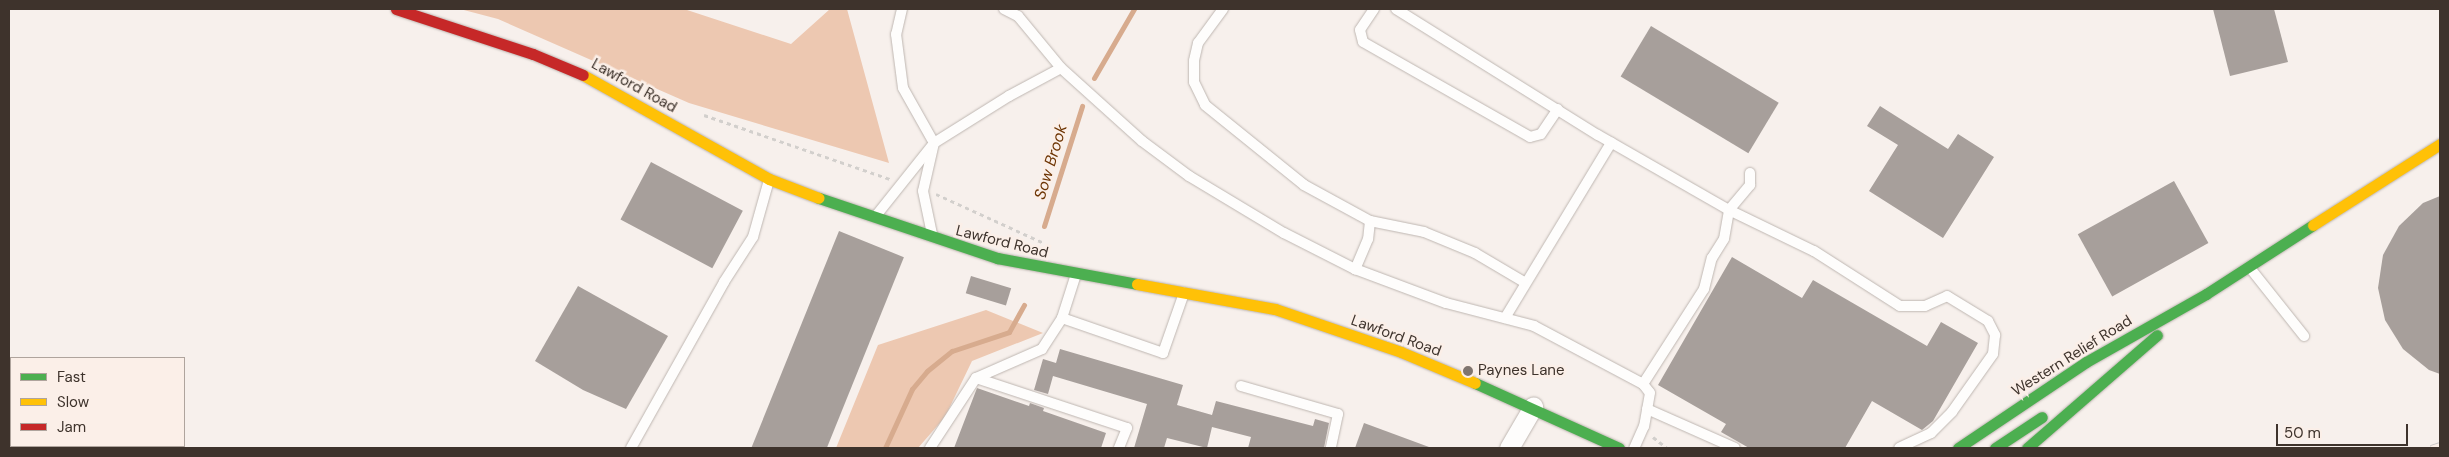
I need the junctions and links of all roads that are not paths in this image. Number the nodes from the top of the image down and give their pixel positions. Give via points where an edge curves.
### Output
1 (396, 9) edge
2 (902, 9) edge
3 (1004, 9) edge
4 (1223, 9) edge
5 (1374, 9) edge
6 (1396, 9) edge
7 (1061, 68) junction
8 (1558, 109) junction
9 (1611, 143) junction
10 (934, 144) junction
11 (2440, 144) edge
12 (1750, 173) dead end
13 (769, 179) junction
14 (1729, 210) junction
15 (873, 219) junction
16 (1370, 221) junction
17 (934, 240) junction
18 (2248, 266) junction
19 (1355, 269) junction
20 (1076, 274) junction
21 (1524, 282) junction
22 (1184, 292) junction
23 (2206, 294) junction
24 (1062, 318) junction
25 (1505, 318) junction
26 (2304, 336) dead end
27 (2133, 356) junction
28 (976, 378) junction
29 (1643, 384) junction
30 (1241, 386) dead end
31 (1533, 407) junction
32 (1647, 409) junction
33 (631, 448) edge
34 (930, 448) edge
35 (1119, 448) edge
36 (1331, 448) edge
37 (1509, 448) edge
38 (1619, 448) edge
39 (1634, 448) edge
40 (1735, 448) edge
41 (1900, 448) edge
42 (1958, 448) edge
43 (1995, 448) edge
44 (2027, 448) edge

1 - 13 main road, Lawford Road via 578,72
2 - 10 lane via 896,34 903,88
3 - 7 lane via 1018,16
4 - 16 lane via 1198,42 1194,61 1194,82 1205,105 1304,185
5 - 8 lane via 1360,30 1363,42 1530,137 1541,134
6 - 8 lane
7 - 10 lane via 1008,96
7 - 19 lane via 1188,176 1284,233
8 - 9 lane
9 - 14 lane
9 - 21 lane
10 - 15 lane
10 - 17 lane via 923,191
11 - 18 main road, Western Relief Road
12 - 14 lane via 1750,185
13 - 15 main road, Lawford Road
13 - 33 lane via 753,237 724,282
14 - 29 lane via 1724,239 1712,258 1704,289
14 - 41 lane via 1814,251 1900,306 1925,306 1947,296 1988,321 1995,335 1993,354 1952,412 1931,433
15 - 17 main road, Lawford Road
16 - 19 lane via 1368,240
16 - 21 lane via 1424,232 1475,253
17 - 20 main road, Lawford Road via 997,258
18 - 23 main road, Western Relief Road
18 - 26 lane
19 - 25 lane via 1446,303
20 - 22 main road, Lawford Road
20 - 24 lane
21 - 25 lane
22 - 24 lane via 1164,353
22 - 31 main road, Lawford Road via 1284,312 1401,352
23 - 27 main road, Western Relief Road
23 - 42 main road, Western Relief Road via 2086,362
24 - 28 lane via 1042,349
25 - 29 lane via 1534,326
27 - 43 main road
27 - 44 main road, Western Relief Road
28 - 34 lane
28 - 35 lane via 1127,428
29 - 32 lane via 1650,393
30 - 36 lane via 1338,414
31 - 37 street
31 - 38 main road, Lawford Road
32 - 39 lane
32 - 40 lane

